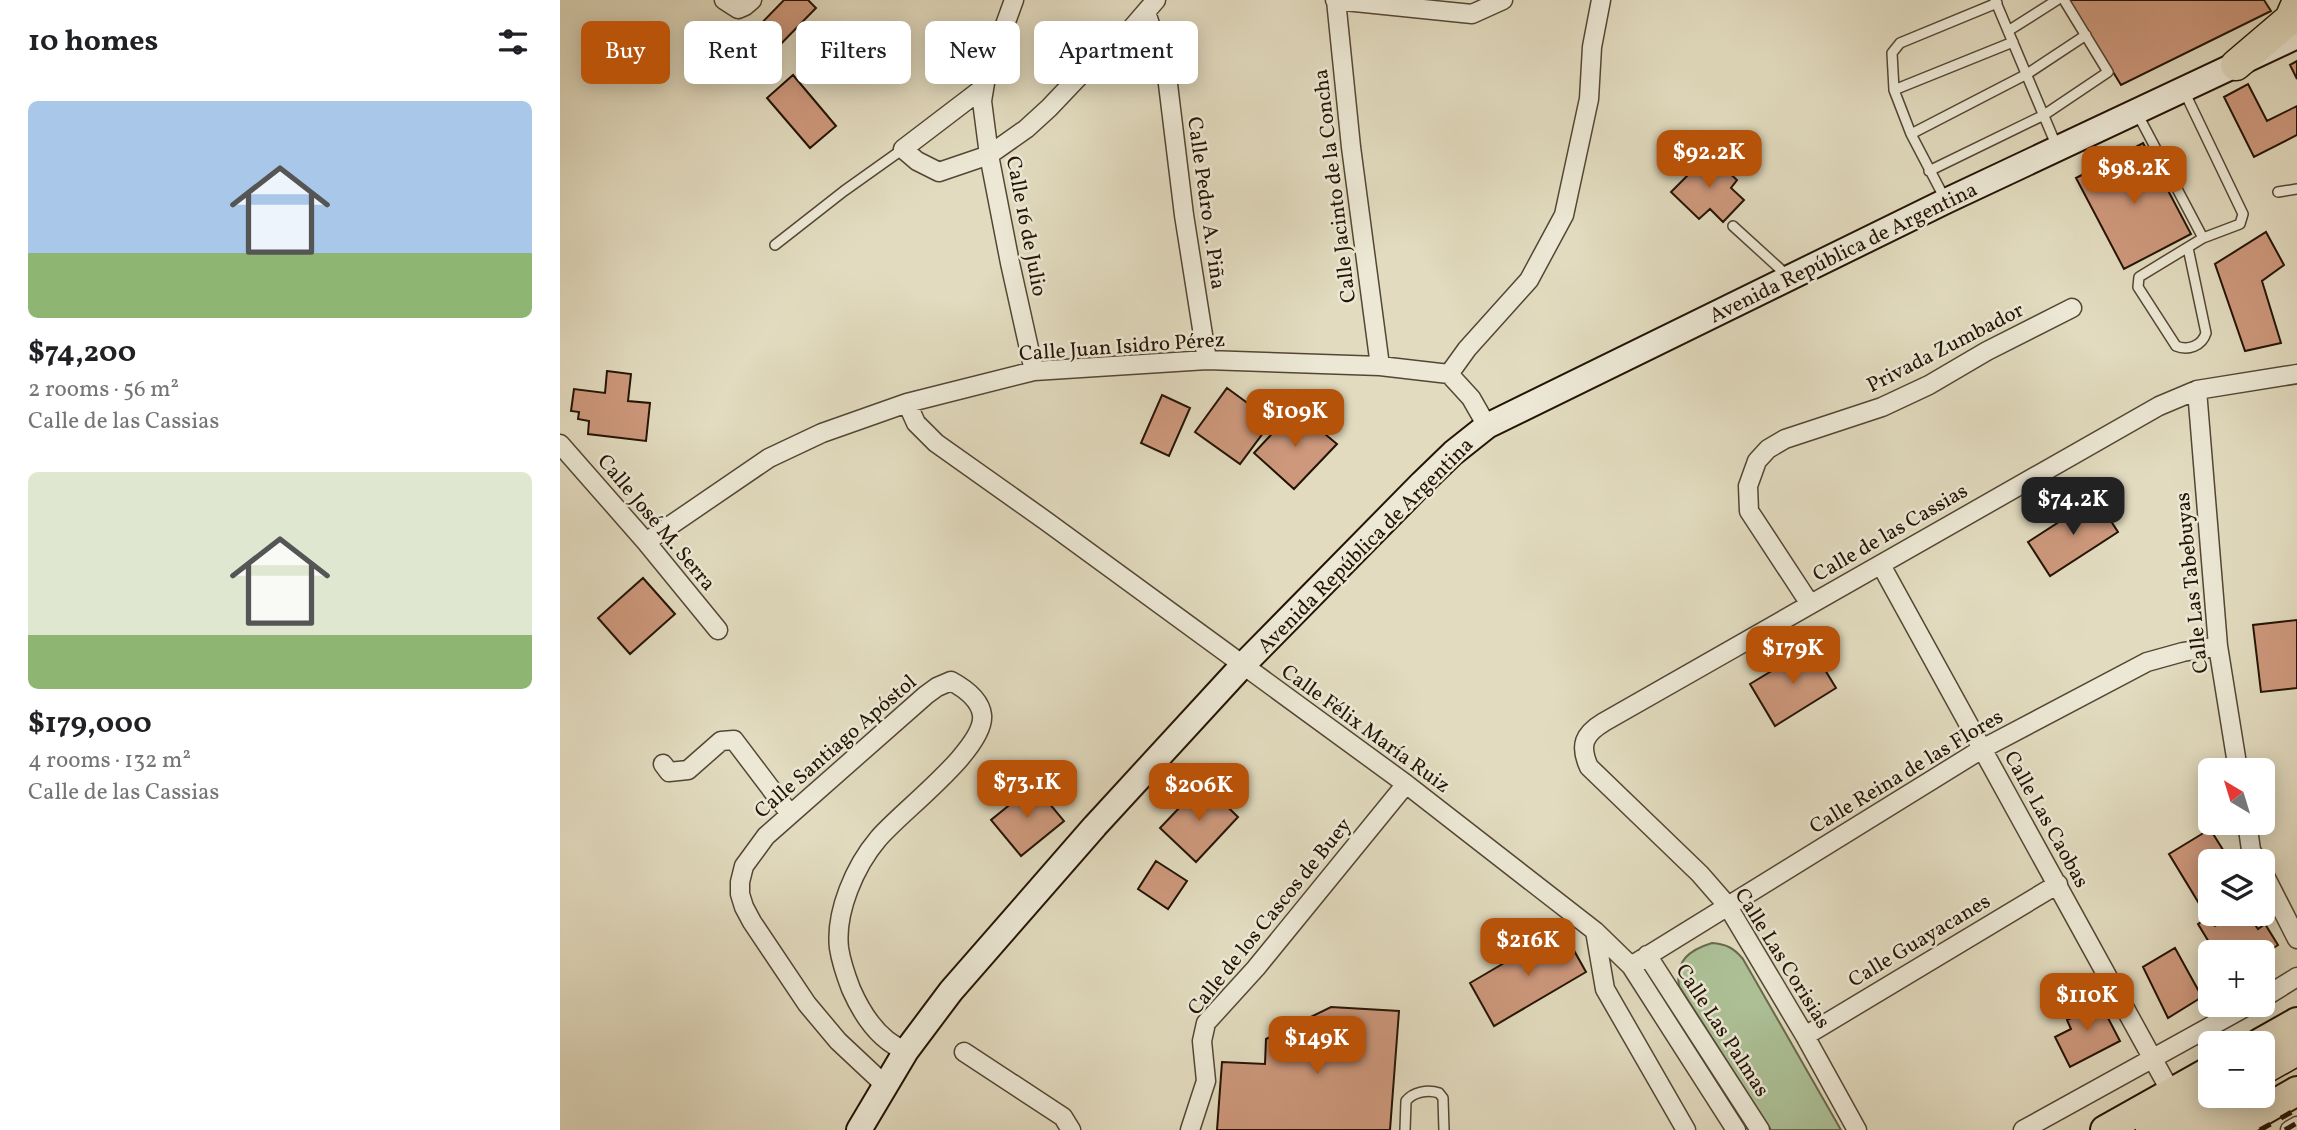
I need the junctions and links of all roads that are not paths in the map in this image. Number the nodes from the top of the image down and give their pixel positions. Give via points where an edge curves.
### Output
1 (724, 0) edge
2 (752, 0) edge
3 (1013, 0) edge
4 (1335, 0) edge
5 (1503, 0) edge
6 (1601, 0) edge
7 (2057, 0) edge
8 (2064, 0) edge
9 (1996, 1) edge
10 (2297, 3) edge
11 (1151, 6) edge
12 (2008, 31) junction
13 (2086, 35) junction
14 (2297, 36) edge
15 (2013, 42) junction
16 (2236, 65) junction
17 (2026, 74) junction
18 (983, 88) junction
19 (1894, 90) junction
20 (2183, 90) junction
21 (2136, 111) junction
22 (2044, 115) junction
23 (1912, 134) junction
24 (903, 149) junction
25 (2058, 149) junction
26 (989, 155) junction
27 (1929, 171) junction
28 (2297, 189) edge
29 (2278, 192) dead end
30 (1946, 201) junction
31 (1733, 226) dead end
32 (2203, 238) junction
33 (775, 245) dead end
34 (2188, 248) junction
35 (1790, 278) junction
36 (2072, 308) dead end
37 (1207, 360) junction
38 (1380, 366) junction
39 (1034, 371) junction
40 (1449, 374) junction
41 (2297, 374) edge
42 (2197, 390) junction
43 (907, 403) junction
44 (1487, 426) junction
45 (561, 447) edge
46 (646, 542) junction
47 (1881, 565) junction
48 (1810, 604) junction
49 (718, 630) dead end
50 (2218, 646) junction
51 (1243, 665) junction
52 (1982, 749) junction
53 (2236, 758) edge
54 (663, 764) dead end
55 (1589, 767) joint
56 (1406, 784) junction
57 (790, 814) junction
58 (2058, 884) junction
59 (2275, 896) edge
60 (1727, 905) junction
61 (1595, 931) junction
62 (2297, 939) edge
63 (1647, 955) junction
64 (1631, 966) junction
65 (2297, 977) edge
66 (2275, 991) edge
67 (2227, 1017) edge
68 (2297, 1022) edge
69 (2275, 1034) edge
70 (1805, 1035) junction
71 (2297, 1049) edge
72 (906, 1051) junction
73 (964, 1052) dead end
74 (2153, 1058) junction
75 (2275, 1061) edge
76 (2297, 1073) edge
77 (2198, 1077) edge
78 (886, 1086) junction
79 (2275, 1086) edge
80 (2297, 1091) edge
81 (2171, 1092) junction
82 (2198, 1105) edge
83 (2236, 1108) edge
84 (2297, 1126) edge
85 (2236, 1128) edge
86 (859, 1130) edge
87 (1071, 1130) edge
88 (1191, 1130) edge
89 (1405, 1130) edge
90 (1444, 1130) edge
91 (1686, 1130) edge
92 (1736, 1130) edge
93 (1760, 1130) edge
94 (1857, 1130) edge
95 (2023, 1130) edge
96 (2105, 1130) edge
97 (2152, 1130) edge
98 (2196, 1130) edge
99 (2290, 1130) edge

1 - 2 street via 738,9
3 - 18 street
4 - 5 street via 1472,14
4 - 38 street, Calle Jacinto de la Concha
6 - 40 street via 1589,99 1563,215 1529,280
7 - 12 lane
8 - 13 lane
9 - 12 lane
9 - 19 lane via 1900,43 1892,53
10 - 16 highway via 2290,19
11 - 26 street via 1032,124
11 - 37 street, Calle Pedro A. Piña via 1167,76
12 - 15 lane
13 - 17 lane
13 - 22 lane via 2108,72
14 - 16 main road, Avenida República de Argentina
15 - 17 lane
15 - 19 lane
16 - 20 main road, Avenida República de Argentina
17 - 22 lane
17 - 23 lane
18 - 24 street
18 - 26 street, Calle 16 de Julio
19 - 23 lane
20 - 21 main road, Avenida República de Argentina
20 - 32 lane via 2244,215 2240,224
21 - 25 main road, Avenida República de Argentina
21 - 32 lane
22 - 25 lane
22 - 27 lane
23 - 27 lane
24 - 26 street via 939,172
24 - 33 lane
25 - 30 main road, Avenida República de Argentina
26 - 39 street, Calle 16 de Julio
27 - 30 lane
28 - 29 lane
30 - 35 main road, Avenida República de Argentina
31 - 35 lane
32 - 34 lane
34 - 34 lane via 2139,277 2138,288 2176,346 2183,349 2197,345 2206,333
35 - 44 main road, Avenida República de Argentina
36 - 48 street, Privada Zumbador via 1882,407 1785,439 1758,461 1748,486 1749,511
37 - 38 street, Calle Juan Isidro Pérez
37 - 39 street, Calle Juan Isidro Pérez
38 - 40 street, Calle Juan Isidro Pérez
39 - 43 street, Calle Juan Isidro Pérez
40 - 44 street via 1471,398
41 - 42 street, Calle de las Cassias
42 - 47 street, Calle de las Cassias via 2124,424
42 - 50 street, Calle Las Tabebuyas
43 - 46 street, Calle Juan Isidro Pérez via 822,433 769,458
43 - 51 street, Calle Félix María Ruiz via 916,423 936,443
44 - 51 main road, Avenida República de Argentina via 1422,483
45 - 46 street, Calle José M. Serra
46 - 49 street, Calle José M. Serra
47 - 48 street, Calle de las Cassias
47 - 52 street, Calle Las Caobas
48 - 55 street, Calle de las Cassias via 1594,728 1584,743
50 - 52 street, Calle Reina de las Flores via 2147,662
50 - 53 street, Calle Las Tabebuyas
51 - 56 street, Calle Félix María Ruiz
51 - 72 main road, Avenida República de Argentina via 1094,825 951,991
52 - 58 street, Calle Las Caobas
52 - 60 street, Calle Reina de las Flores
54 - 57 street via 669,772 688,770 721,741 734,740
55 - 60 street, Calle Las Corisias
56 - 61 street, Calle Félix María Ruiz
56 - 88 street, Calle de los Cascos de Buey via 1206,1023 1202,1041 1206,1081
57 - 72 street, Calle Santiago Apóstol via 937,687 951,681 975,700 982,716 979,731 960,760 877,841 858,870 840,922 839,947 857,1002 873,1027
57 - 78 street, Calle Santiago Apóstol via 744,866 740,882 744,906 823,1024
58 - 70 street, Calle Guayacanes
58 - 74 street, Calle Las Caobas
59 - 62 street
60 - 63 street, Calle Reina de las Flores
60 - 70 street, Calle Las Corisias
61 - 64 street, Calle Félix María Ruiz
61 - 91 street via 1605,989
63 - 64 street, Calle Reina de las Flores
63 - 93 street, Calle Las Palmas
64 - 92 street, Calle Las Palmas
65 - 66 street
67 - 74 street
68 - 69 main road
70 - 94 street, Calle Las Corisias
71 - 75 highway
72 - 78 main road, Avenida República de Argentina
73 - 87 street via 1063,1117
74 - 81 street, Calle Las Caobas
74 - 95 street
76 - 79 highway
77 - 81 main road
78 - 86 main road, Avenida República de Argentina
80 - 85 main road
81 - 96 main road
82 - 97 highway
83 - 98 highway
84 - 99 street
89 - 90 lane via 1406,1101 1413,1094 1433,1091 1443,1098

